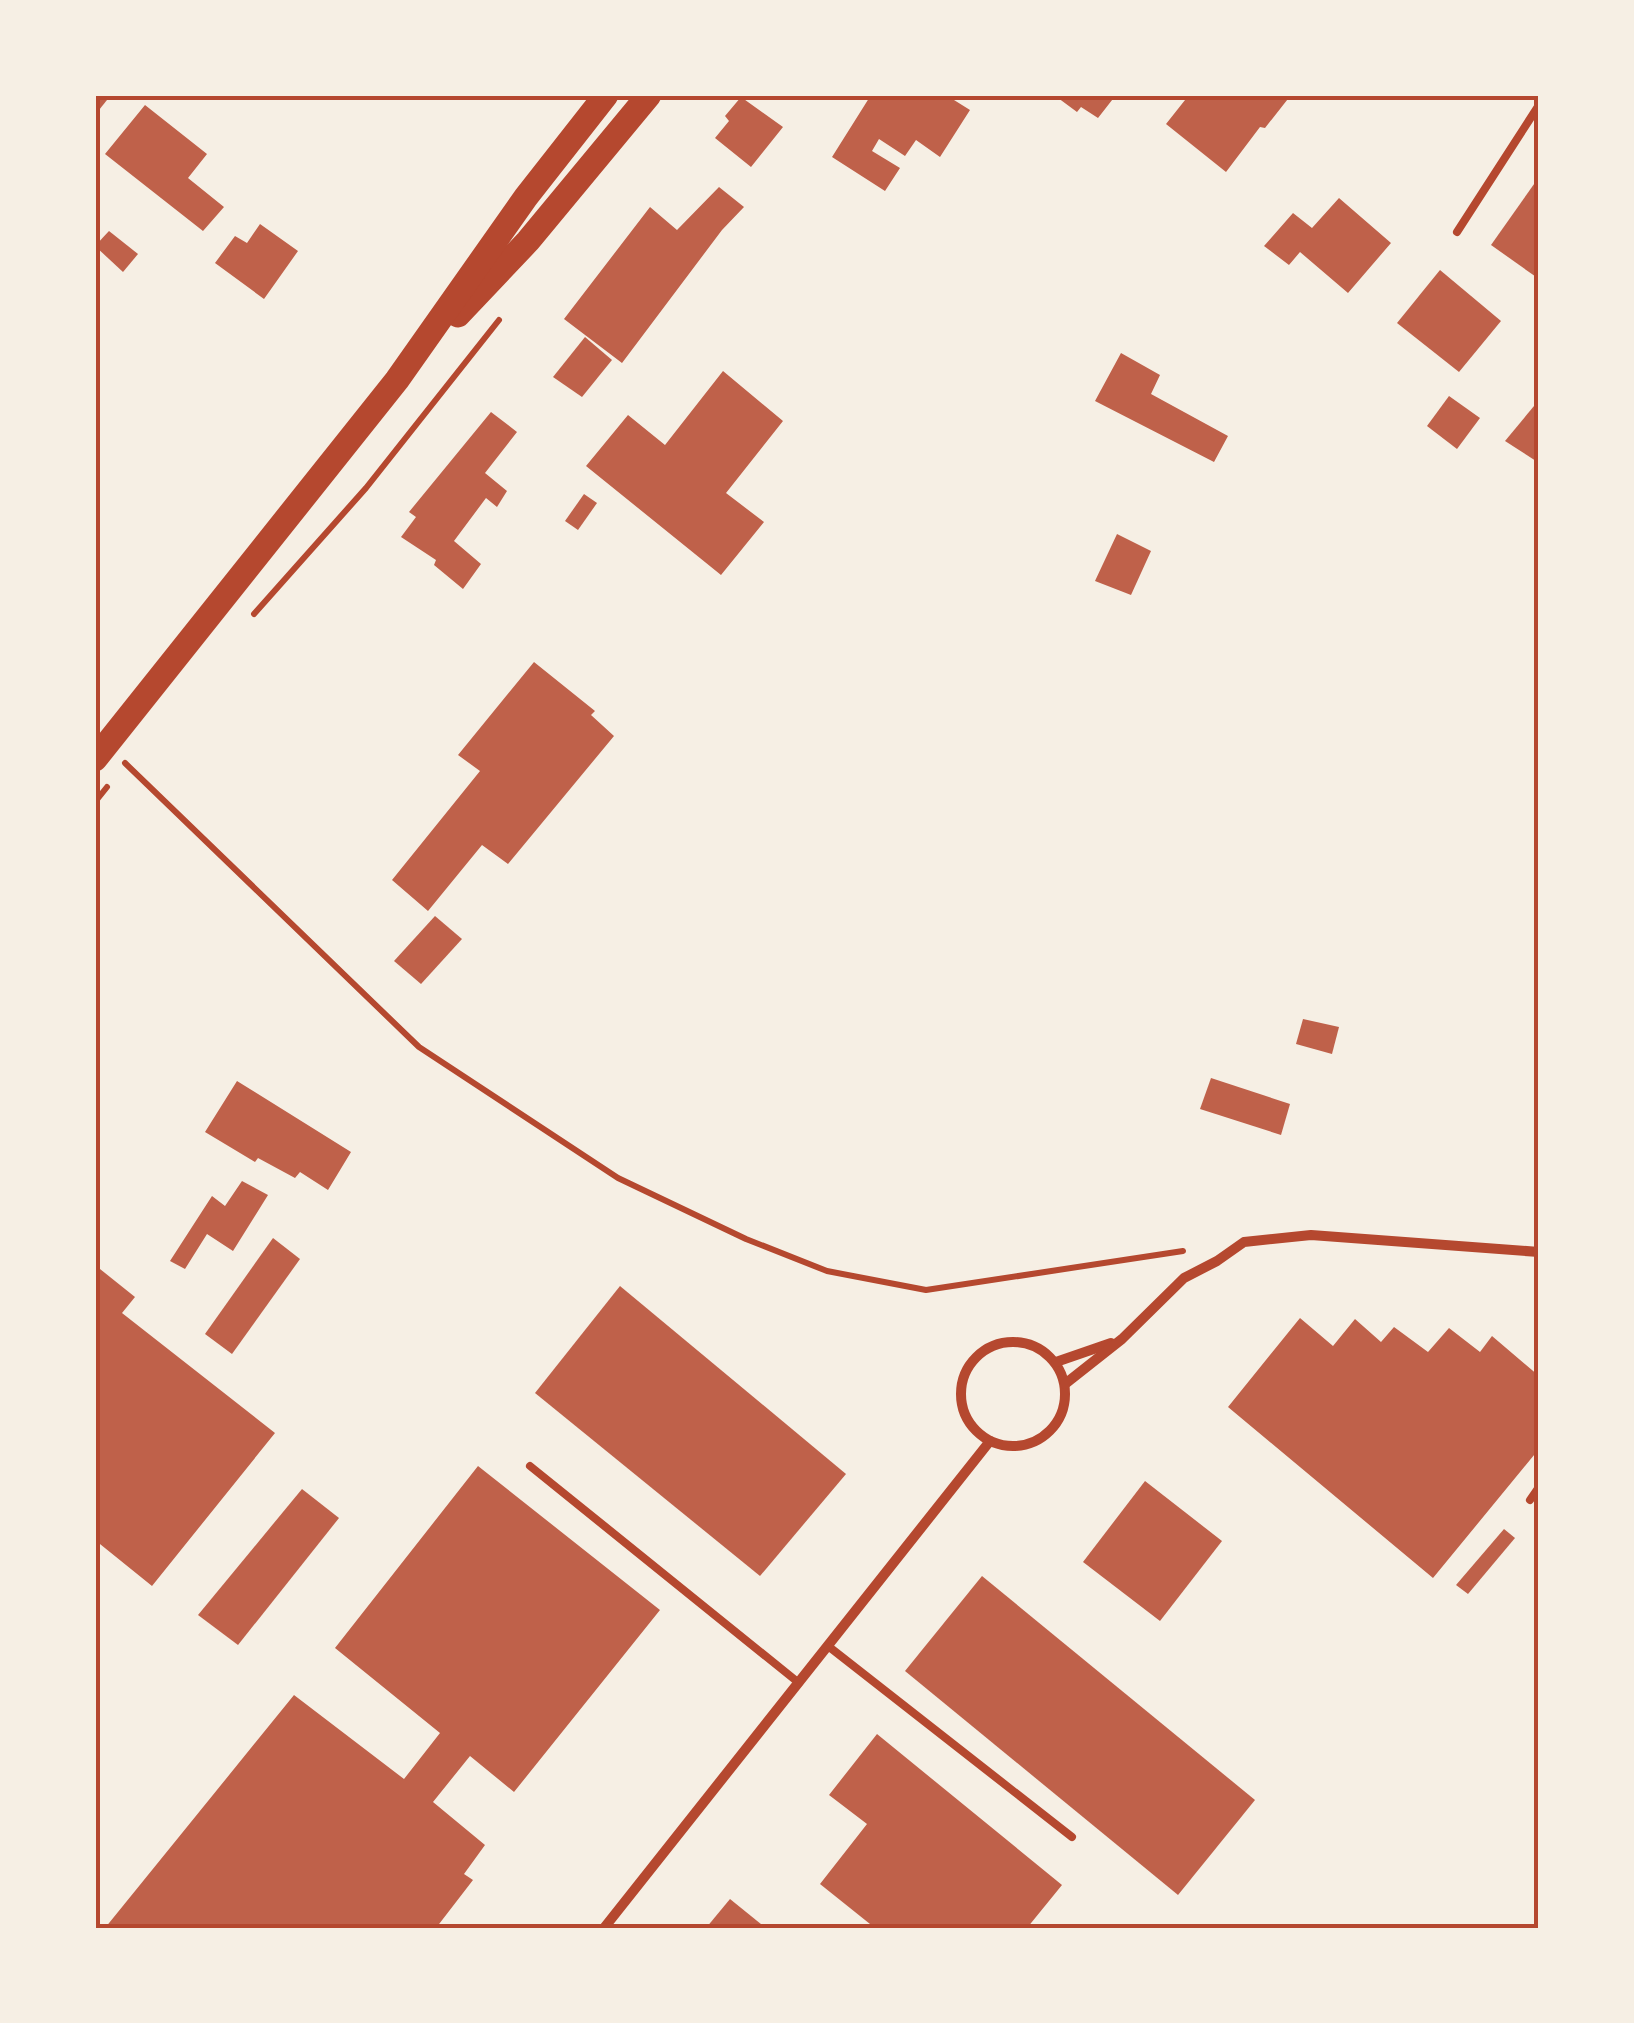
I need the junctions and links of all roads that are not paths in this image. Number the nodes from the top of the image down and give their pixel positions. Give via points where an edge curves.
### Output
1 (606, 95) edge
2 (649, 95) edge
3 (1539, 105) edge
4 (1457, 232) dead end
5 (396, 380) junction
6 (95, 759) edge
7 (1539, 1252) edge
8 (1122, 1339) junction
9 (1056, 1362) junction
10 (1065, 1384) junction
11 (990, 1441) junction
12 (530, 1466) dead end
13 (1539, 1487) edge
14 (1530, 1500) dead end
15 (828, 1646) junction
16 (799, 1682) junction
17 (1072, 1837) dead end
18 (604, 1928) edge

1 - 5 main road
2 - 5 main road via 528,240
3 - 4 lane
5 - 6 main road
7 - 8 street via 1311,1235 1244,1242 1184,1278
8 - 9 street
8 - 10 street
9 - 10 street
9 - 11 street via 1028,1343 1010,1341 979,1354 968,1367 961,1400 966,1417
10 - 11 street via 1061,1416 1038,1440 1006,1446
11 - 15 street
12 - 16 lane
13 - 14 lane
15 - 16 street
15 - 17 lane
16 - 18 street

